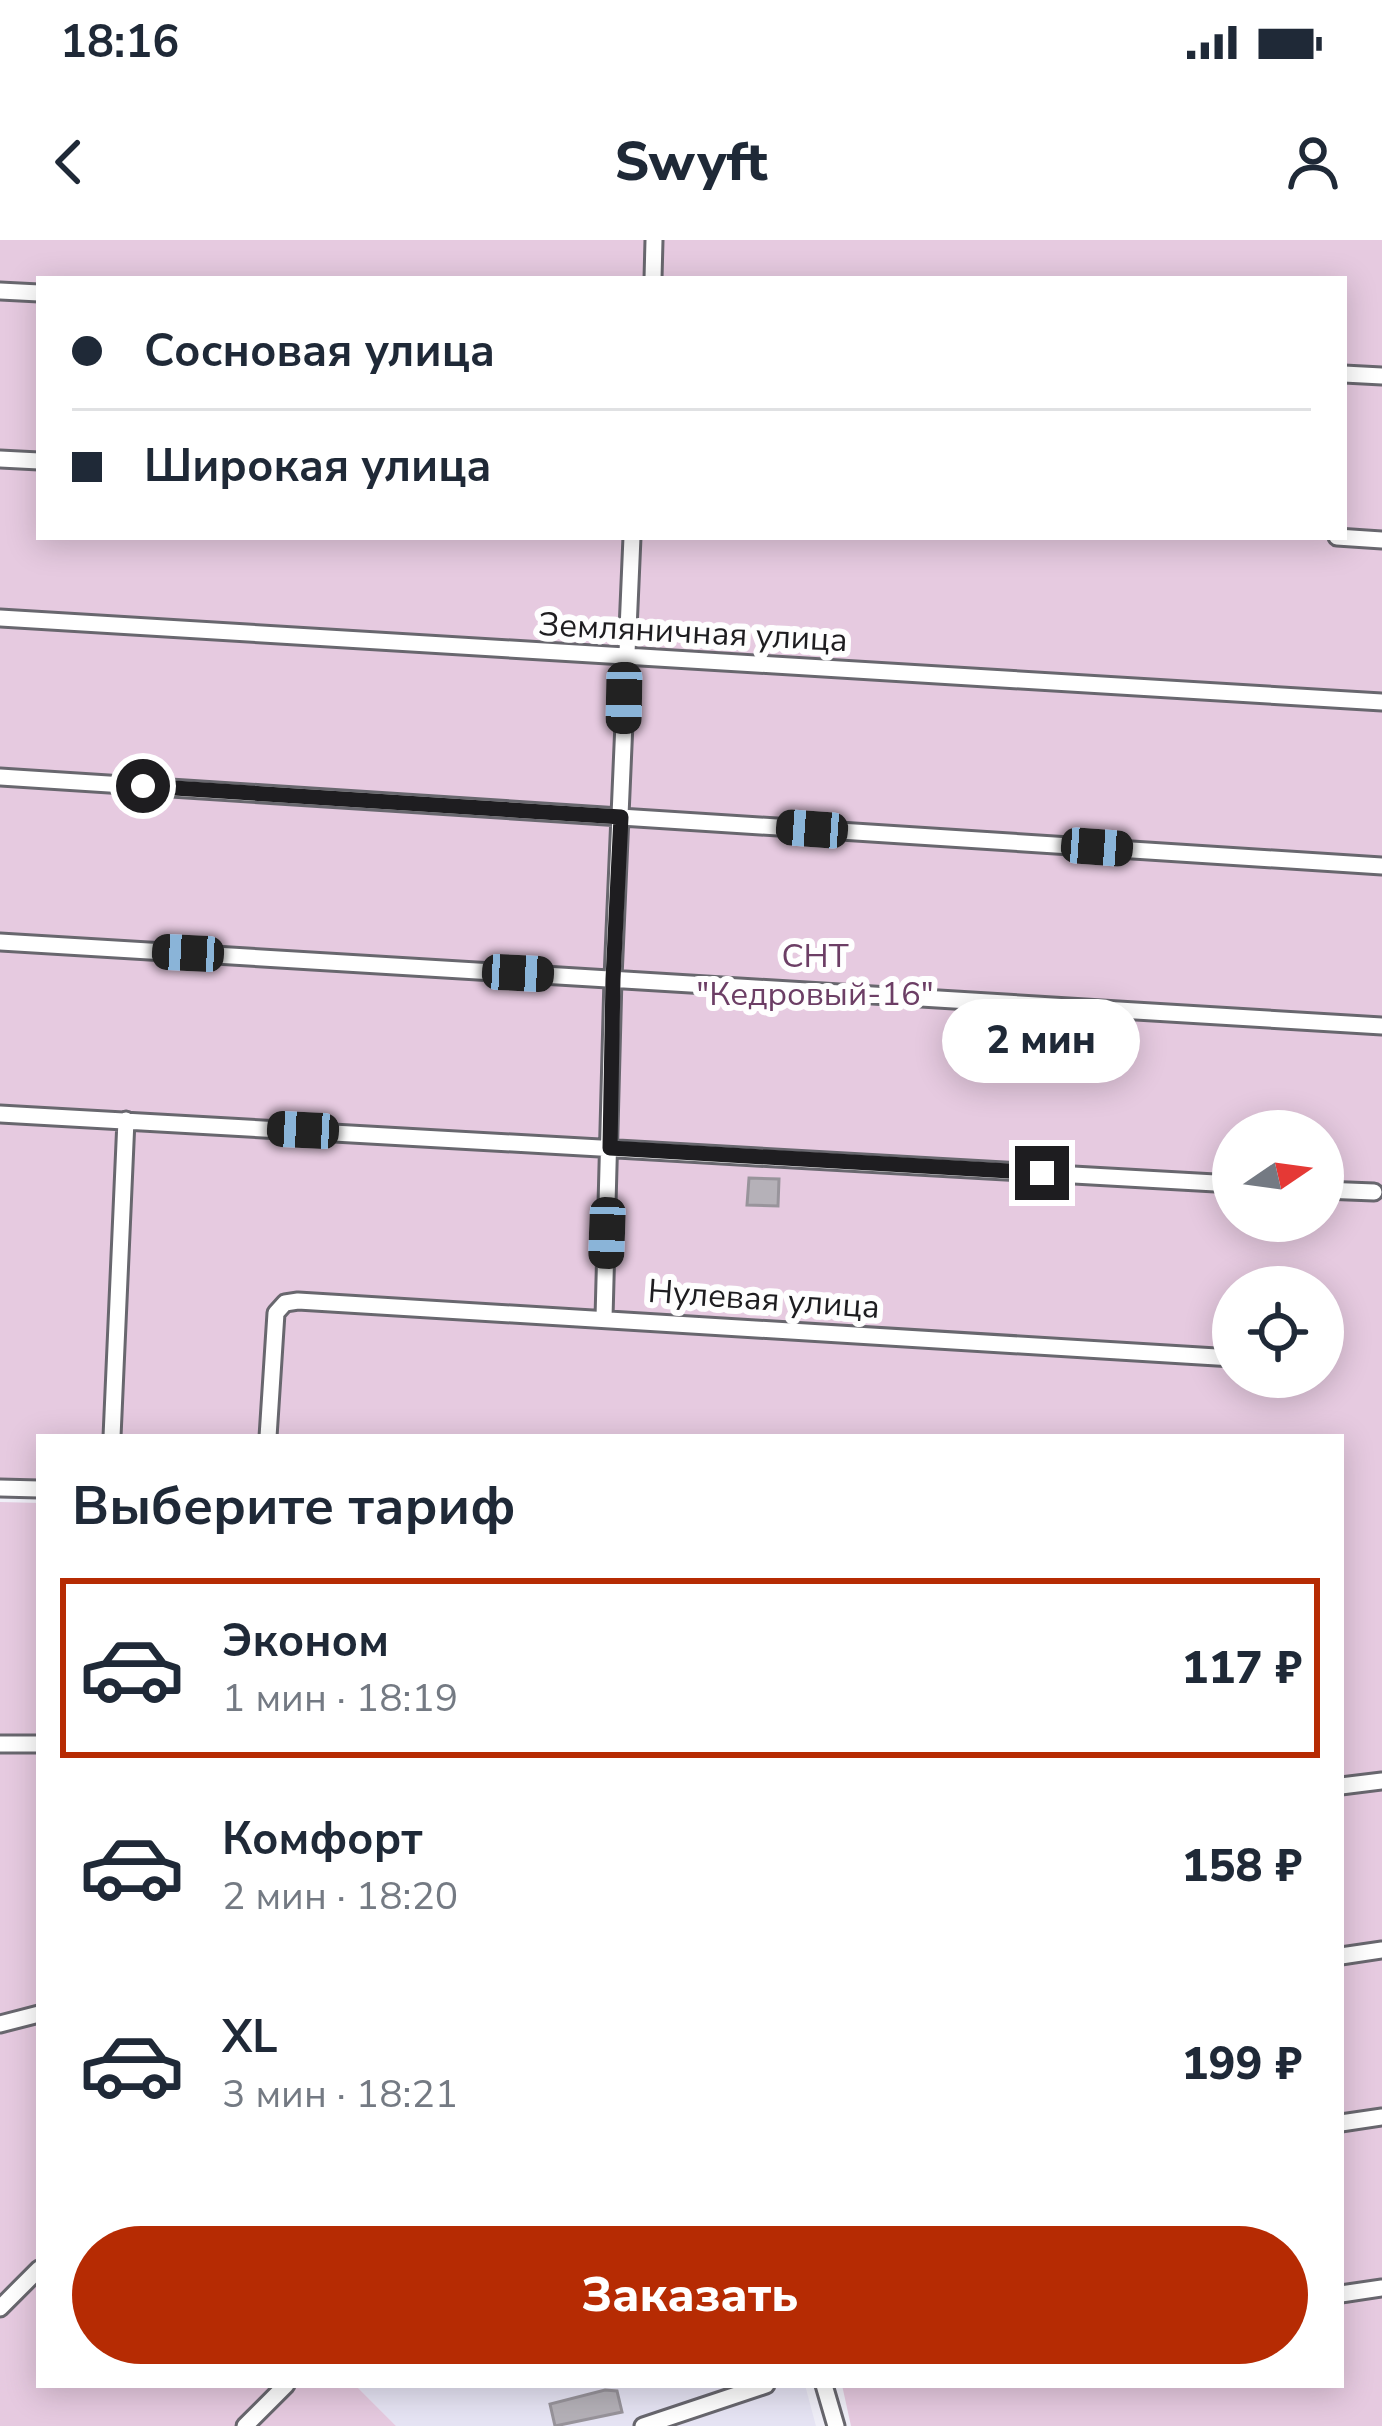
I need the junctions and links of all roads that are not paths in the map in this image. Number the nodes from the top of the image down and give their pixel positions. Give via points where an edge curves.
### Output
1 (654, 240) edge
2 (653, 276) edge
3 (0, 291) edge
4 (36, 293) edge
5 (1347, 374) edge
6 (1382, 376) edge
7 (0, 459) edge
8 (36, 461) edge
9 (1347, 538) edge
10 (632, 540) edge
11 (1382, 540) edge
12 (0, 618) edge
13 (626, 658) junction
14 (1382, 702) edge
15 (0, 776) edge
16 (621, 817) junction
17 (1382, 866) edge
18 (0, 942) edge
19 (613, 979) junction
20 (1382, 1026) edge
21 (0, 1114) edge
22 (126, 1120) junction
23 (610, 1148) junction
24 (1212, 1183) edge
25 (1344, 1191) edge
26 (1374, 1192) dead end
27 (604, 1318) junction
28 (1212, 1357) edge
29 (112, 1434) edge
30 (268, 1434) edge
31 (0, 1488) edge
32 (36, 1489) edge
33 (0, 1744) edge
34 (36, 1744) edge
35 (1382, 1781) edge
36 (1344, 1786) edge
37 (1382, 1950) edge
38 (1344, 1956) edge
39 (36, 2015) edge
40 (0, 2024) edge
41 (1382, 2117) edge
42 (1344, 2123) edge
43 (36, 2273) edge
44 (1382, 2288) edge
45 (1344, 2294) edge
46 (0, 2308) edge
47 (283, 2388) edge
48 (757, 2388) edge
49 (825, 2388) edge
50 (245, 2426) edge
51 (643, 2426) edge
52 (836, 2426) edge

1 - 2 street
3 - 4 street
5 - 6 street
7 - 8 street
9 - 11 street
10 - 13 street
12 - 13 street, Земляничная улица
13 - 14 street, Земляничная улица
13 - 16 street
15 - 16 street
16 - 17 street
16 - 19 street
18 - 19 street
19 - 20 street
19 - 23 street
21 - 22 street
22 - 23 street
22 - 29 street
23 - 24 street
23 - 27 street
25 - 26 street
27 - 28 street, Нулевая улица
27 - 30 street, Нулевая улица via 285,1304 276,1313
31 - 32 street
33 - 34 street
35 - 36 street
37 - 38 street
39 - 40 street
41 - 42 street
43 - 46 street
44 - 45 street
47 - 50 street
48 - 51 street
49 - 52 street

